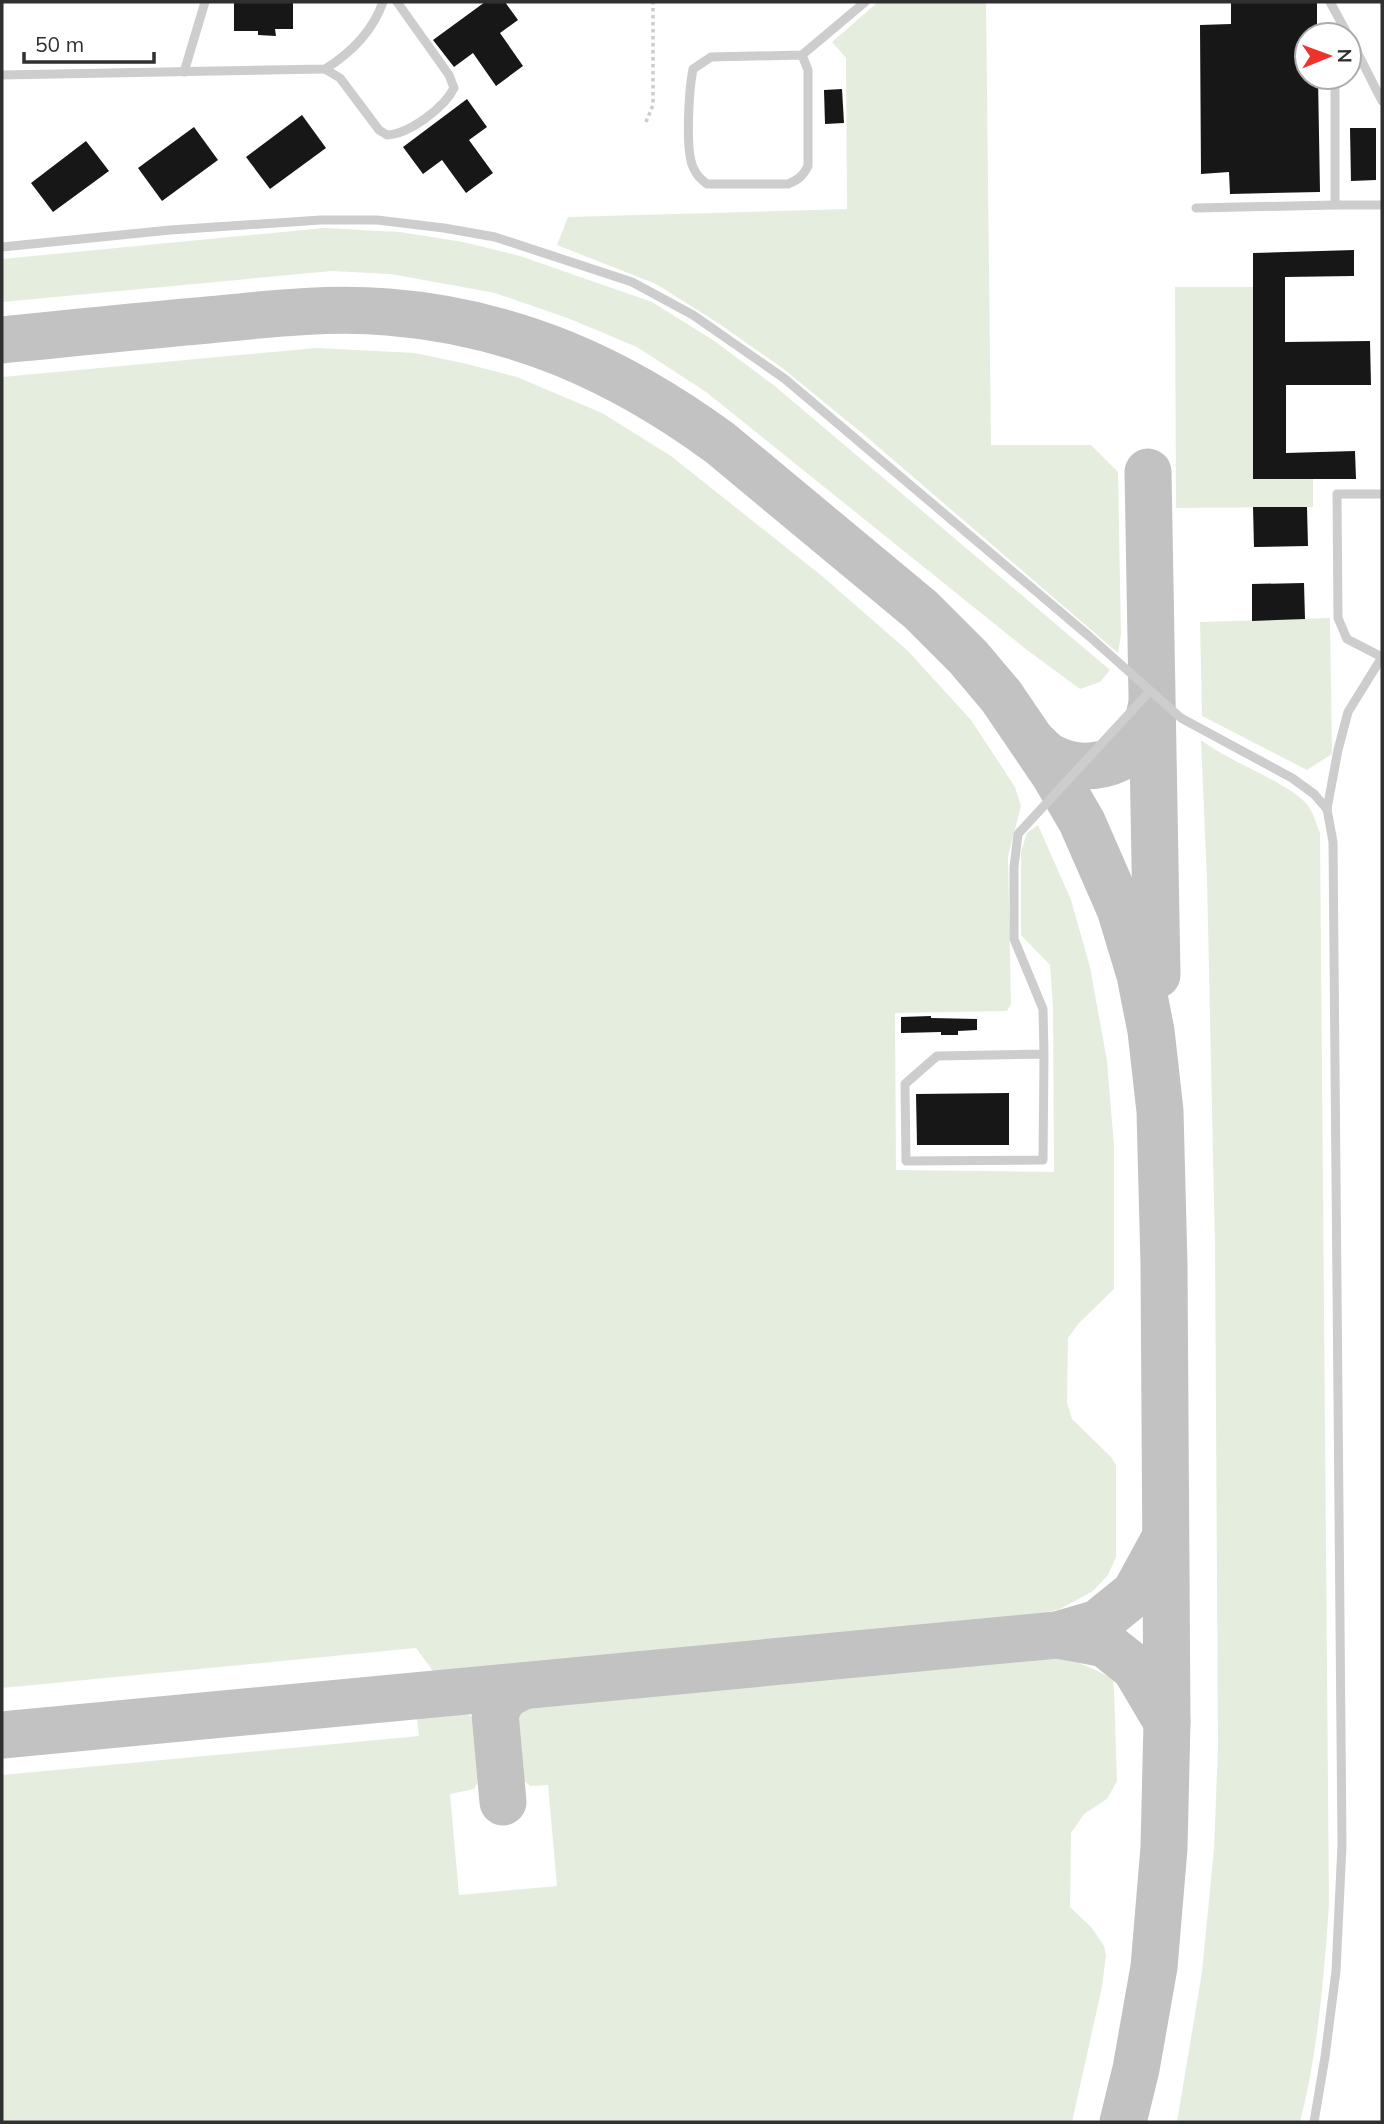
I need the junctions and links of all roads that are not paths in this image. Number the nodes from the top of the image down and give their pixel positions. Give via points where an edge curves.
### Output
1 (205, 2) edge
2 (383, 2) edge
3 (397, 2) edge
4 (865, 2) edge
5 (1330, 2) edge
6 (1341, 21) edge
7 (802, 55) junction
8 (1363, 64) edge
9 (325, 69) junction
10 (184, 72) junction
11 (2, 75) edge
12 (1335, 91) edge
13 (1382, 101) edge
14 (1335, 205) junction
15 (1382, 205) edge
16 (1196, 208) dead end
17 (2, 247) edge
18 (1382, 494) edge
19 (1382, 657) edge
20 (1150, 691) junction
21 (1327, 810) junction
22 (1044, 1054) junction
23 (1314, 2122) edge

1 - 10 lane
2 - 9 lane via 354,47
3 - 9 lane via 449,75 454,88 447,101 407,130 387,135 340,78
4 - 7 lane
5 - 6 lane
7 - 7 lane via 711,57 693,69 690,154 692,166 707,184 788,184 804,173 808,166 808,70
8 - 13 lane
9 - 10 lane
10 - 11 lane
12 - 14 lane
14 - 15 lane
14 - 16 lane
17 - 20 lane via 170,230 377,220 495,237 632,282 693,315 785,379
18 - 19 lane via 1337,494 1338,618 1347,639
19 - 21 lane via 1348,712
20 - 21 lane via 1181,718 1292,778
20 - 22 lane via 1018,834 1014,939 1043,1009
21 - 23 lane via 1333,842 1342,1845 1336,1971
22 - 22 lane via 937,1056 905,1084 906,1161 1043,1160

